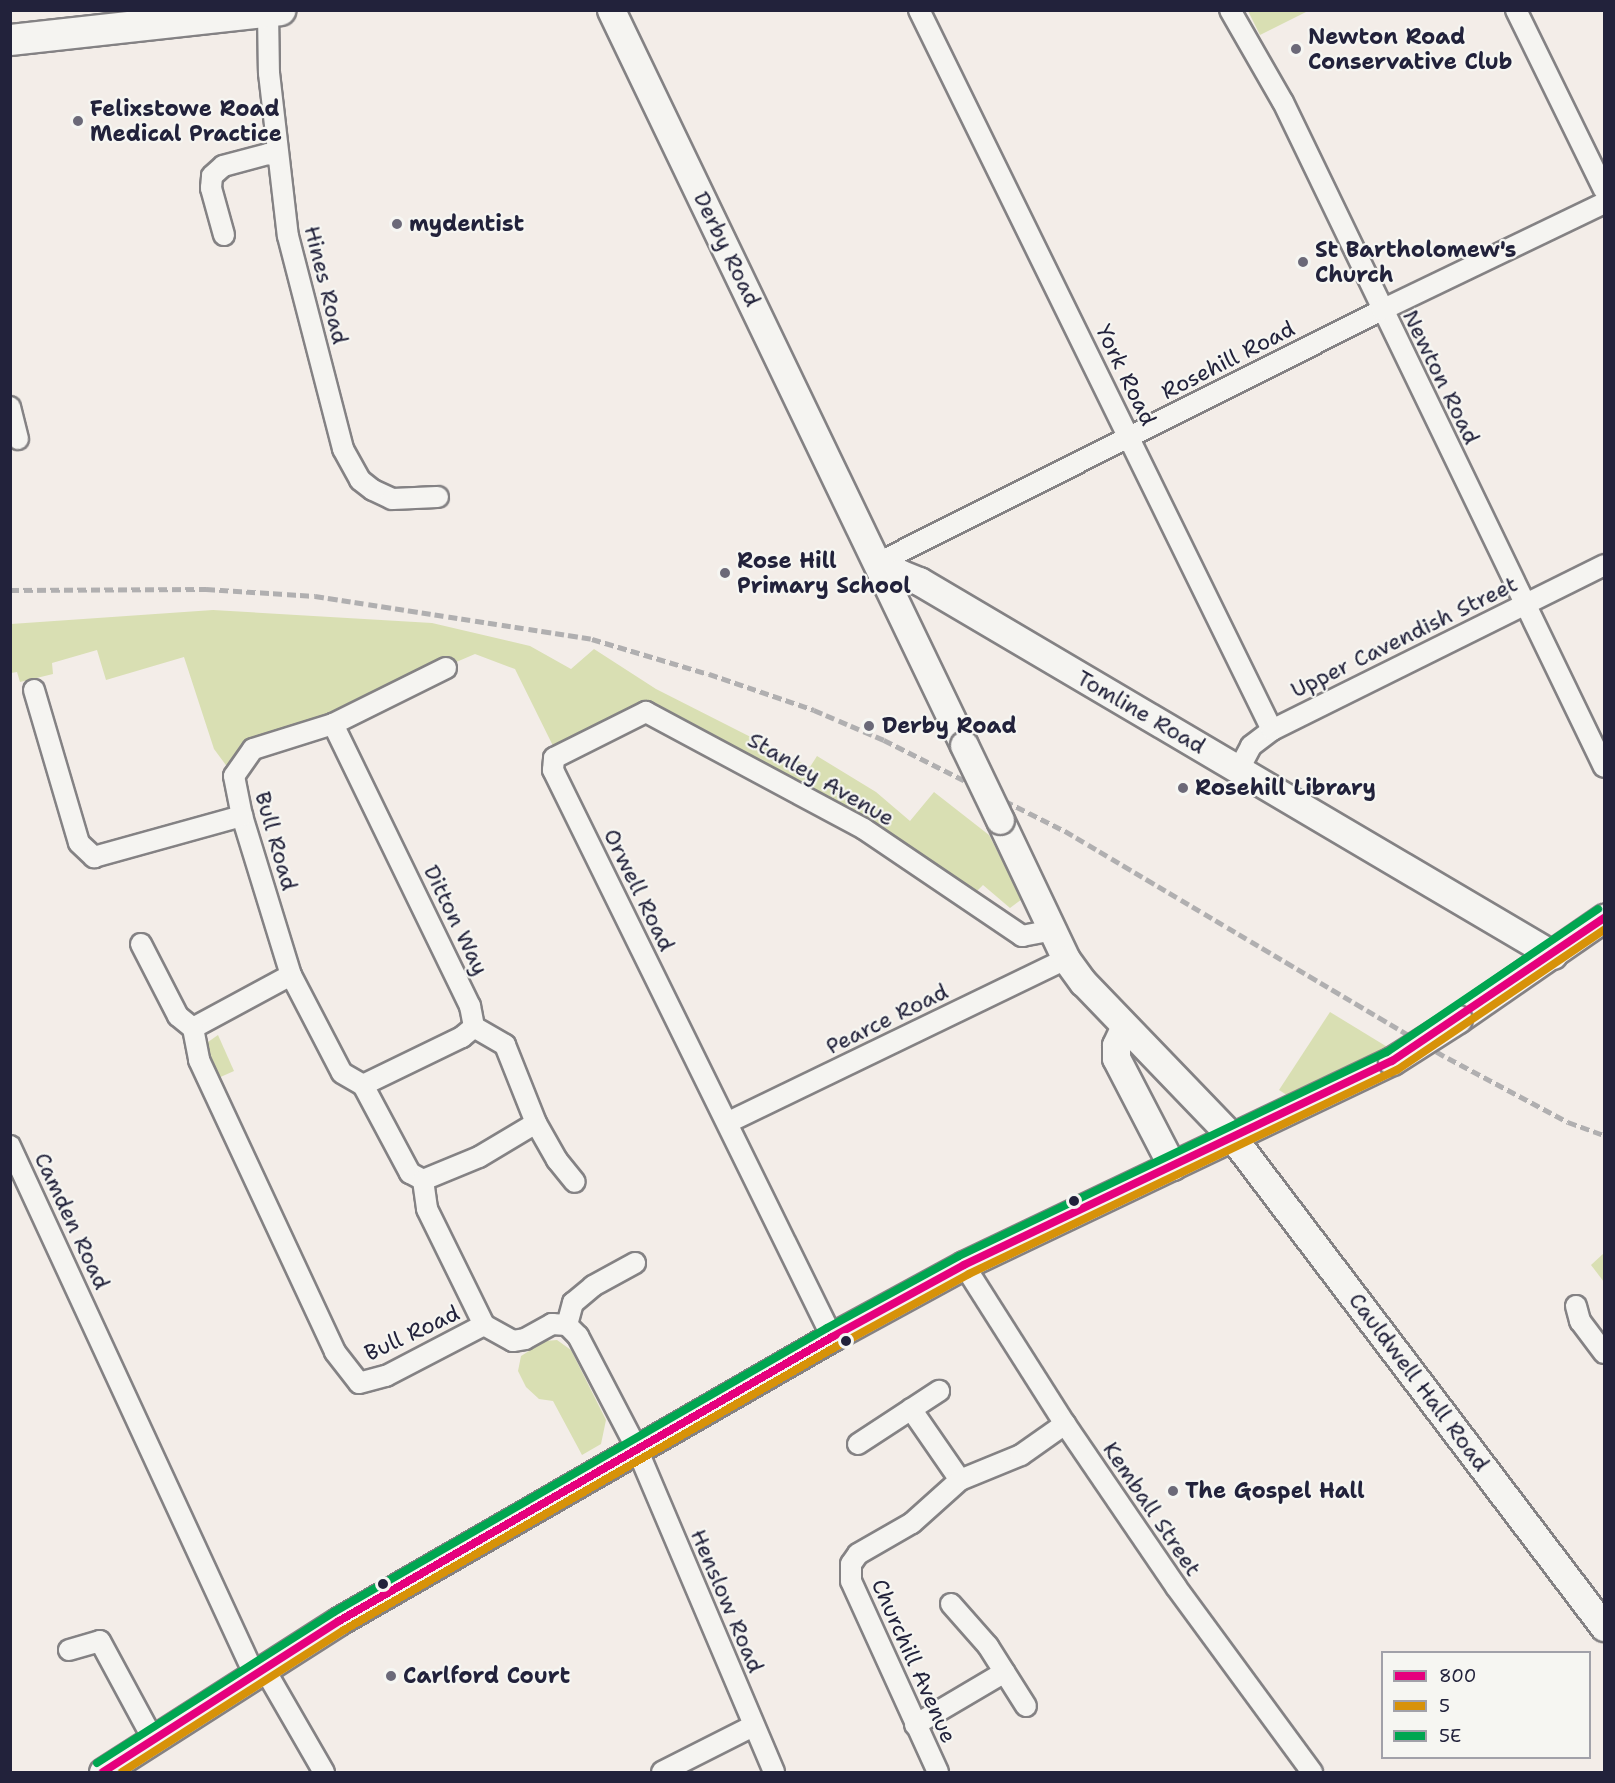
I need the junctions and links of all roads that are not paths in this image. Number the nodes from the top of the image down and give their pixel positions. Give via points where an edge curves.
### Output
1 (611, 10) edge
2 (919, 10) edge
3 (1230, 10) edge
4 (1516, 10) edge
5 (274, 11) edge
6 (229, 13) edge
7 (10, 40) edge
8 (277, 156) junction
9 (1605, 190) edge
10 (1605, 203) edge
11 (224, 235) dead end
12 (1382, 310) junction
13 (10, 407) edge
14 (1130, 436) junction
15 (18, 439) dead end
16 (438, 497) dead end
17 (1605, 565) edge
18 (879, 571) junction
19 (1524, 605) junction
20 (447, 668) dead end
21 (34, 690) dead end
22 (333, 724) junction
23 (1272, 730) junction
24 (557, 754) joint
25 (1605, 767) edge
26 (1239, 769) junction
27 (242, 816) junction
28 (1605, 918) edge
29 (1052, 930) junction
30 (141, 944) dead end
31 (1553, 955) junction
32 (1066, 959) junction
33 (291, 975) junction
34 (474, 1027) junction
35 (193, 1028) junction
36 (1124, 1028) junction
37 (363, 1085) junction
38 (729, 1122) junction
39 (536, 1123) junction
40 (1233, 1138) junction
41 (10, 1146) edge
42 (1172, 1166) junction
43 (423, 1180) junction
44 (575, 1182) dead end
45 (634, 1263) dead end
46 (964, 1265) junction
47 (1576, 1306) dead end
48 (567, 1324) junction
49 (484, 1325) junction
50 (832, 1337) junction
51 (1605, 1353) edge
52 (939, 1391) dead end
53 (911, 1409) junction
54 (1065, 1424) junction
55 (858, 1444) dead end
56 (637, 1449) junction
57 (960, 1480) junction
58 (951, 1604) dead end
59 (1600, 1613) edge
60 (69, 1650) dead end
61 (1005, 1672) junction
62 (260, 1673) junction
63 (1026, 1706) dead end
64 (915, 1725) junction
65 (753, 1726) junction
66 (153, 1739) junction
67 (103, 1773) edge
68 (324, 1773) edge
69 (662, 1773) edge
70 (774, 1773) edge
71 (938, 1773) edge
72 (1312, 1773) edge

1 - 18 street, Derby Road
2 - 14 street, York Road
3 - 12 street, Newton Road via 1282,102
4 - 9 street
5 - 6 main road
5 - 8 street, Hines Road
6 - 7 main road
8 - 11 street via 268,154 223,165 212,176 211,188
8 - 16 street, Hines Road via 288,236 343,449 360,480 373,490 392,499
10 - 12 street, Rosehill Road
12 - 14 street, Rosehill Road
12 - 19 street, Newton Road
13 - 15 street
14 - 18 street, Rosehill Road
14 - 23 street, York Road
17 - 19 street, Upper Cavendish Street
18 - 26 street, Tomline Road via 919,580
18 - 29 street, Derby Road, bridge
19 - 23 street, Upper Cavendish Street
19 - 25 street, Newton Road
20 - 22 street, Bull Road
21 - 27 street via 79,843 93,857
22 - 27 street, Bull Road via 253,749 234,776
22 - 34 street, Ditton Way via 470,1006
23 - 26 street, Upper Cavendish Street via 1251,746
24 - 29 street, Stanley Avenue via 646,712 864,829 1022,936
24 - 38 street, Orwell Road via 553,770
26 - 31 street, Tomline Road
27 - 33 street, Bull Road
28 - 31 street
29 - 32 street, Derby Road
30 - 35 street via 178,1016
31 - 40 street, bridge via 1392,1061
32 - 36 street, Derby Road
32 - 38 street, Pearce Road
33 - 35 street
33 - 37 street, Bull Road via 342,1073
34 - 37 street via 462,1037
34 - 39 street via 505,1045
35 - 49 street, Bull Road via 199,1060 331,1344 359,1383 386,1376
36 - 40 street, Derby Road
36 - 42 street via 1116,1045 1116,1058
37 - 43 street via 410,1173
38 - 50 street, Orwell Road
39 - 43 street via 479,1156
39 - 44 street
40 - 42 street
40 - 59 street, Cauldwell Hall Road
41 - 62 street, Camden Road
42 - 46 street
43 - 49 street via 427,1209
45 - 48 street via 592,1286 573,1303
46 - 50 street
46 - 54 street, Kemball Street
47 - 51 street via 1580,1321
48 - 49 street via 552,1324 513,1341
48 - 56 street, Henslow Road via 578,1336
50 - 56 street
52 - 53 street
53 - 55 street
53 - 57 street
54 - 57 street, Churchill Avenue via 1021,1455
54 - 72 street, Kemball Street via 1176,1587
56 - 62 street via 339,1621
56 - 65 street, Henslow Road
57 - 64 street, Churchill Avenue via 912,1523 858,1554 850,1564 851,1581
58 - 61 street
60 - 66 street via 100,1641
61 - 63 street
61 - 64 street
62 - 66 street
62 - 68 street, Camden Road
64 - 71 street, Churchill Avenue
65 - 69 street
65 - 70 street, Henslow Road
66 - 67 street

